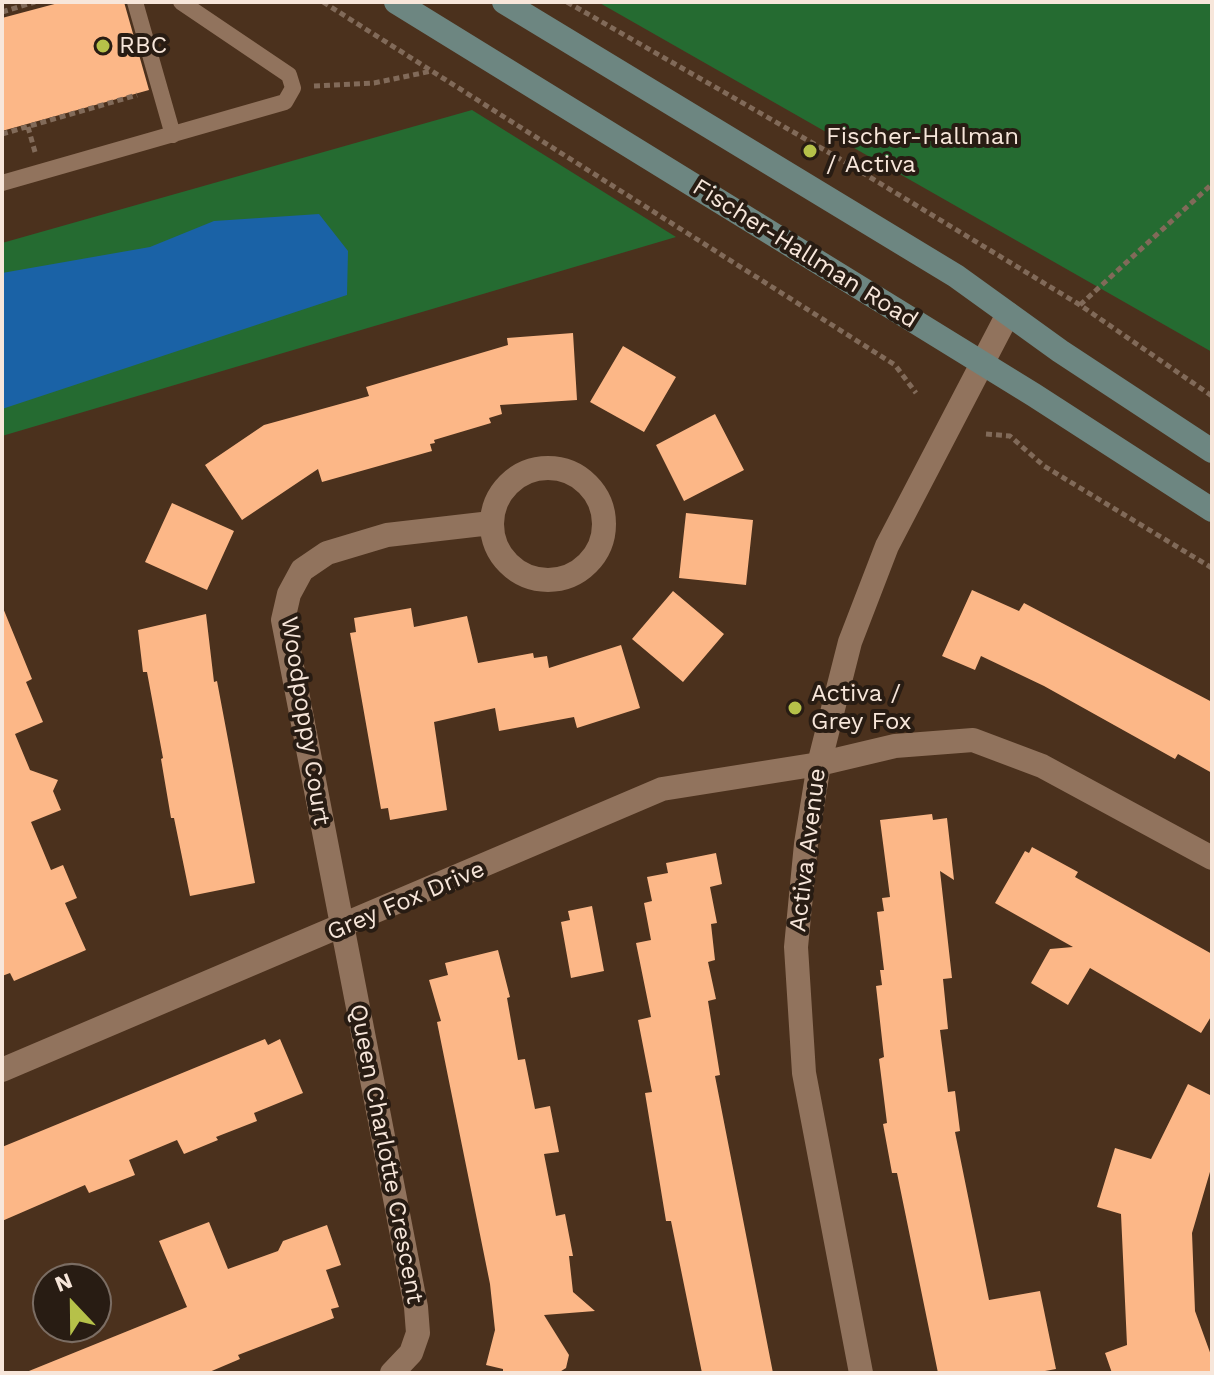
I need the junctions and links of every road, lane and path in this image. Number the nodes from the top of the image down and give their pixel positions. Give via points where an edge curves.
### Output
1 (35, 2) edge
2 (135, 2) edge
3 (181, 2) edge
4 (323, 2) edge
5 (396, 2) edge
6 (504, 2) edge
7 (567, 2) edge
8 (2, 12) edge
9 (432, 71) junction
10 (345, 83) dead end
11 (146, 93) dead end
12 (2, 134) edge
13 (173, 135) junction
14 (2, 183) edge
15 (1212, 184) edge
16 (1080, 305) junction
17 (1008, 314) junction
18 (982, 363) junction
19 (916, 393) dead end
20 (1212, 396) edge
21 (986, 434) dead end
22 (1212, 451) edge
23 (1212, 510) edge
24 (491, 523) junction
25 (1212, 568) edge
26 (819, 764) junction
27 (1212, 858) edge
28 (343, 928) junction
29 (2, 1070) edge
30 (392, 1373) edge
31 (861, 1373) edge

1 - 8 path
2 - 13 lane
3 - 13 lane via 289,75 293,88 285,102
4 - 9 path
5 - 18 main road, Fischer-Hallman Road
6 - 17 main road via 956,276
7 - 16 path
9 - 10 path
9 - 19 path via 895,365
11 - 12 path
13 - 14 lane
15 - 16 path
16 - 20 path
17 - 18 street, Activa Avenue
17 - 22 main road
18 - 23 main road, Fischer-Hallman Road
18 - 26 street, Activa Avenue via 887,546 850,642
21 - 25 path via 1010,436 1044,466
24 - 24 street via 508,564 545,580 565,578 588,564 605,528 592,489 578,476 541,468 517,477 503,491
24 - 28 street, Woodpoppy Court via 387,535 327,553 302,570 289,594 283,620
26 - 27 street, Grey Fox Drive via 895,746 973,740 1042,766
26 - 28 street, Grey Fox Drive via 662,789
26 - 31 street, Activa Avenue via 796,947 804,1073
28 - 29 street, Grey Fox Drive
28 - 30 street, Queen Charlotte Crescent via 416,1307 418,1333 411,1353

